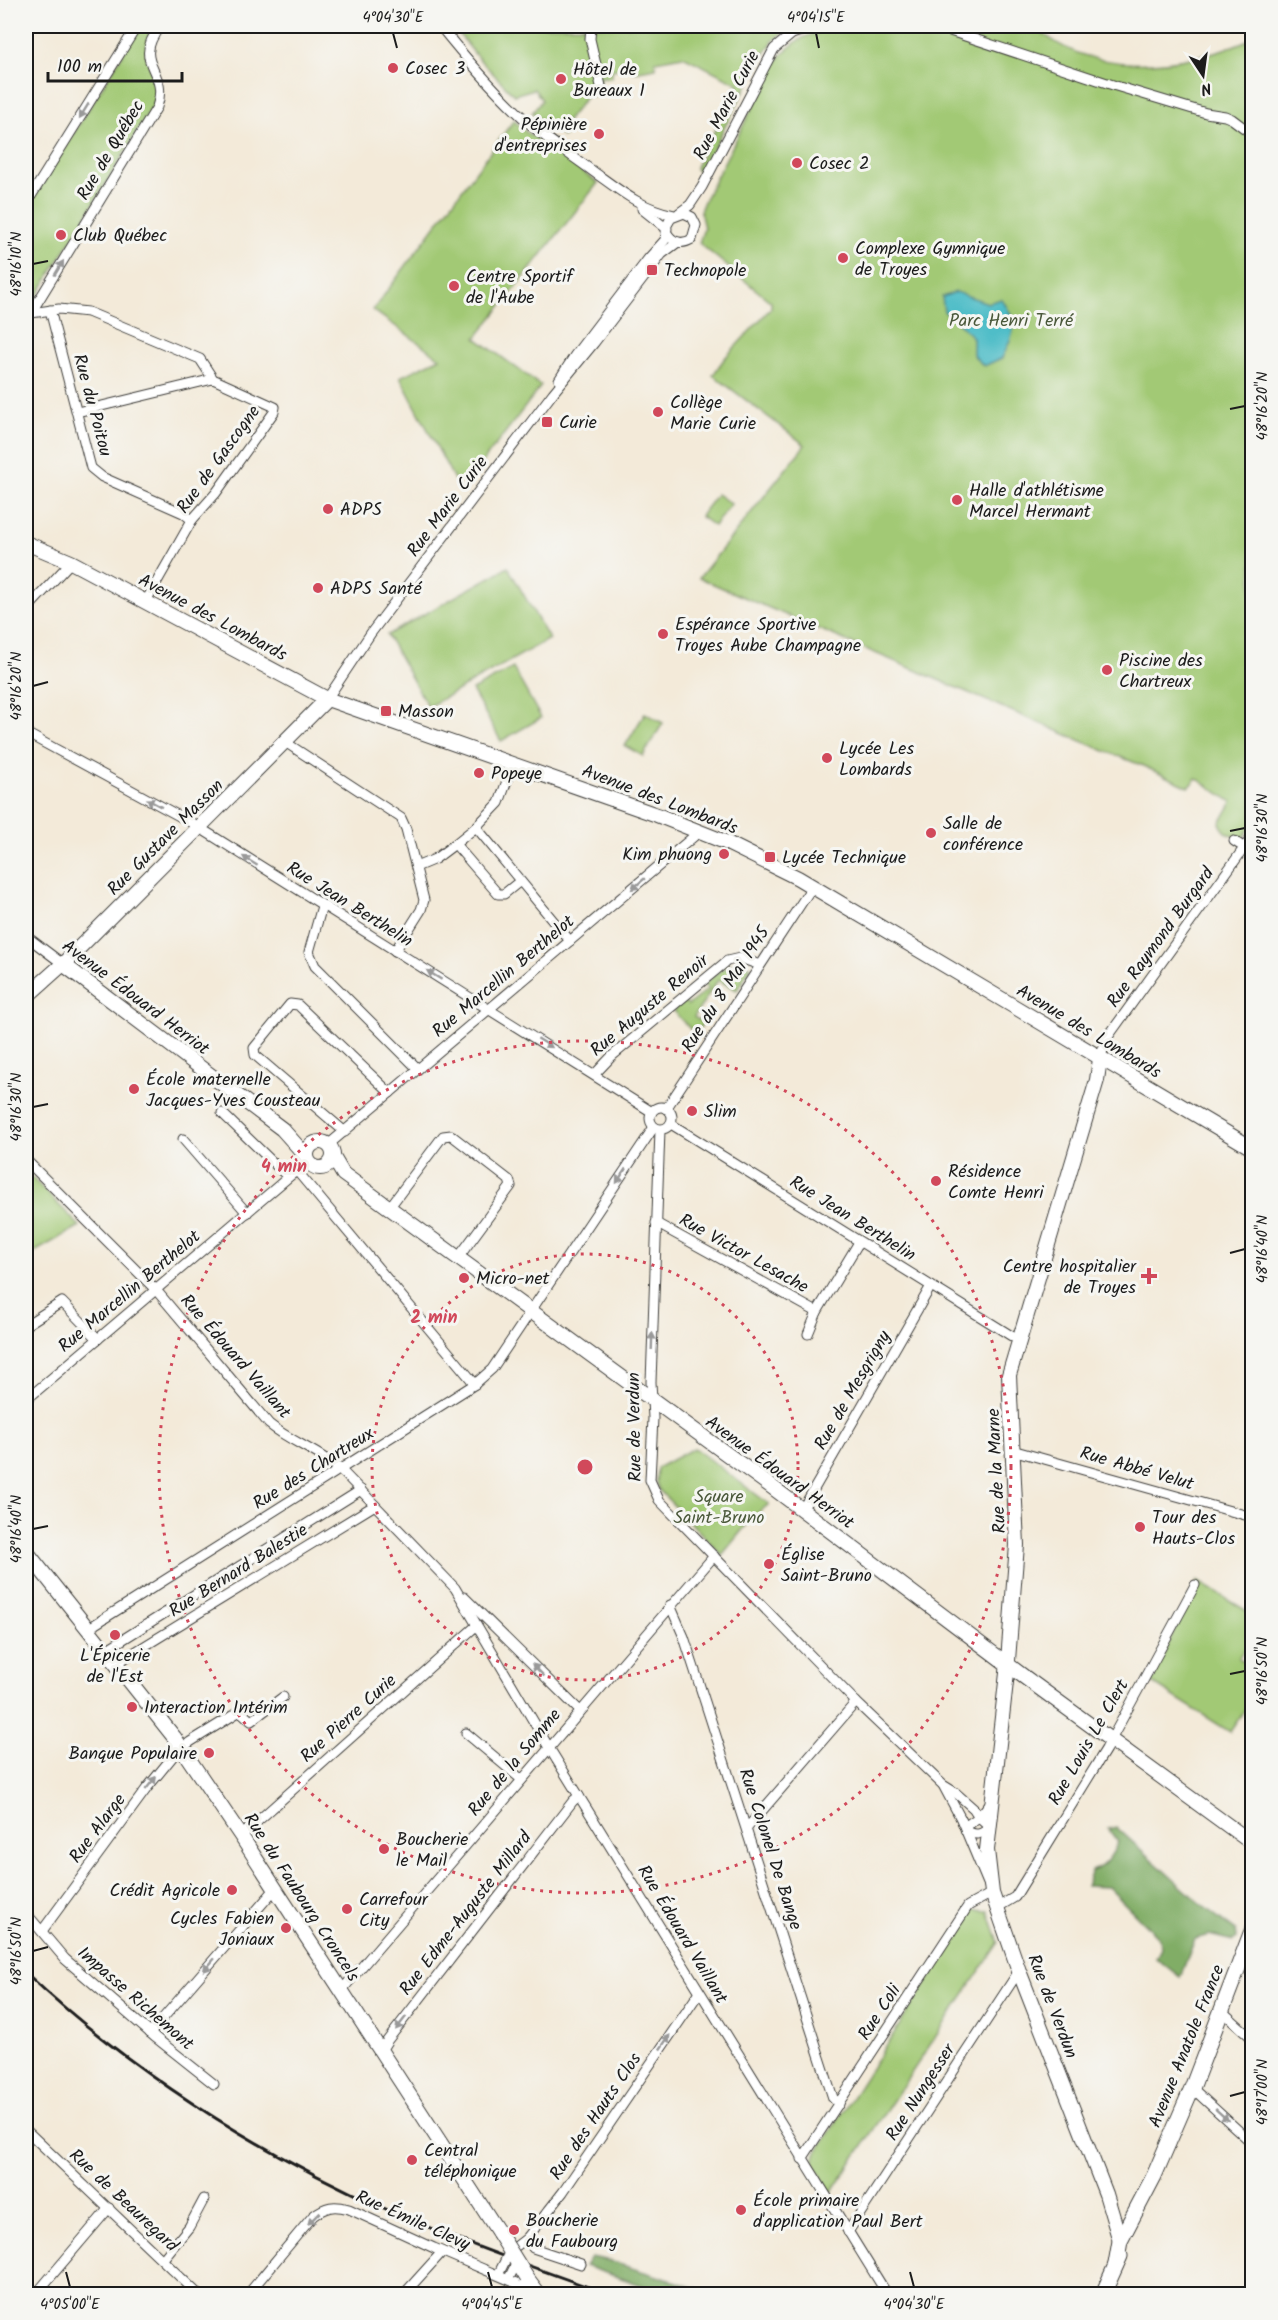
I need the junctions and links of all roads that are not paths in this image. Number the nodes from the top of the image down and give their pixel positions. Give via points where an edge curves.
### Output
1 (137, 26) edge
2 (160, 26) edge
3 (440, 26) edge
4 (591, 26) edge
5 (815, 26) edge
6 (935, 26) edge
7 (601, 86) dead end
8 (1252, 134) edge
9 (702, 188) junction
10 (629, 198) junction
11 (26, 204) edge
12 (677, 214) junction
13 (694, 221) junction
14 (667, 231) junction
15 (678, 242) junction
16 (50, 310) junction
17 (28, 313) edge
18 (213, 379) junction
19 (553, 393) junction
20 (77, 412) junction
21 (192, 520) junction
22 (26, 543) edge
23 (72, 562) junction
24 (146, 601) junction
25 (26, 610) edge
26 (327, 699) junction
27 (26, 734) edge
28 (285, 742) junction
29 (513, 764) junction
30 (476, 827) junction
31 (199, 828) junction
32 (699, 832) junction
33 (1252, 837) edge
34 (1234, 841) dead end
35 (455, 844) junction
36 (1245, 848) junction
37 (416, 867) junction
38 (520, 881) junction
39 (812, 887) junction
40 (322, 906) junction
41 (26, 936) edge
42 (570, 941) junction
43 (395, 951) junction
44 (63, 964) junction
45 (760, 965) junction
46 (26, 997) edge
47 (490, 1009) junction
48 (1100, 1059) junction
49 (418, 1069) junction
50 (594, 1075) junction
51 (390, 1093) junction
52 (666, 1108) junction
53 (652, 1112) junction
54 (222, 1113) dead end
55 (671, 1124) junction
56 (657, 1128) junction
57 (282, 1129) junction
58 (345, 1132) junction
59 (183, 1140) dead end
60 (326, 1148) junction
61 (1252, 1148) edge
62 (26, 1161) edge
63 (312, 1163) junction
64 (297, 1171) junction
65 (343, 1174) junction
66 (288, 1177) junction
67 (389, 1208) junction
68 (247, 1213) junction
69 (656, 1222) junction
70 (859, 1242) junction
71 (458, 1257) junction
72 (931, 1286) junction
73 (156, 1290) junction
74 (532, 1311) junction
75 (817, 1312) junction
76 (26, 1325) edge
77 (808, 1334) dead end
78 (98, 1339) junction
79 (1018, 1340) junction
80 (475, 1384) junction
81 (26, 1400) edge
82 (651, 1400) junction
83 (1012, 1450) junction
84 (341, 1470) junction
85 (361, 1490) junction
86 (375, 1505) junction
87 (802, 1510) junction
88 (1252, 1517) edge
89 (26, 1551) edge
90 (714, 1556) junction
91 (1195, 1585) dead end
92 (455, 1588) junction
93 (670, 1605) junction
94 (476, 1626) junction
95 (89, 1628) junction
96 (106, 1650) junction
97 (117, 1663) junction
98 (1008, 1664) junction
99 (283, 1697) dead end
100 (856, 1702) junction
101 (580, 1711) junction
102 (466, 1733) dead end
103 (1111, 1739) junction
104 (549, 1746) junction
105 (182, 1748) junction
106 (521, 1779) junction
107 (943, 1785) junction
108 (579, 1796) junction
109 (992, 1800) junction
110 (979, 1818) junction
111 (990, 1827) junction
112 (747, 1828) junction
113 (966, 1831) junction
114 (241, 1836) junction
115 (1252, 1843) edge
116 (275, 1889) junction
117 (992, 1893) junction
118 (998, 1907) junction
119 (26, 1914) edge
120 (1252, 1931) edge
121 (42, 1932) junction
122 (1248, 1956) edge
123 (1019, 1971) junction
124 (341, 1991) junction
125 (699, 1993) junction
126 (1222, 2012) junction
127 (150, 2033) junction
128 (1252, 2038) edge
129 (380, 2052) junction
130 (214, 2084) dead end
131 (1192, 2088) junction
132 (839, 2104) junction
133 (26, 2130) edge
134 (1252, 2142) edge
135 (802, 2158) junction
136 (204, 2199) dead end
137 (109, 2208) junction
138 (848, 2232) junction
139 (1125, 2235) junction
140 (519, 2248) junction
141 (442, 2252) junction
142 (163, 2259) junction
143 (581, 2264) dead end
144 (502, 2275) junction
145 (536, 2294) edge
146 (36, 2295) edge
147 (198, 2295) edge
148 (248, 2295) edge
149 (404, 2295) edge
150 (887, 2295) edge
151 (1103, 2295) edge

1 -> 11 street
17 -> 2 street, Rue de Québec via 157,107 162,93 148,52 152,36
3 - 10 street via 518,114
4 - 7 street via 590,39
5 - 9 street, Rue Marie Curie via 792,34 774,49
6 - 8 street via 1138,93 1225,116
9 - 12 street, Rue Marie Curie via 690,205
9 - 13 street, Rue Marie Curie
10 - 12 street via 658,212
10 - 14 street
12 - 13 street via 688,215
12 - 14 street via 668,221
13 - 15 street via 694,235 688,241
14 - 15 street
14 - 19 street, Rue Marie Curie via 665,240 569,363
15 - 19 street, Rue Marie Curie via 662,254
16 - 17 street
16 - 18 street via 88,312 200,359
16 - 20 street, Rue du Poitou
18 - 20 street
18 - 21 street, Rue de Gascogne via 275,407 216,493
19 - 26 street, Rue Marie Curie via 370,633
20 - 21 street, Rue du Poitou via 91,468
21 - 24 street, Rue de Gascogne
22 - 23 street, Avenue des Lombards
23 - 24 street, Avenue des Lombards
23 - 25 street
24 - 26 street, Avenue des Lombards
26 - 28 street, Rue Gustave Masson
26 - 29 street, Avenue des Lombards
31 -> 27 street, Rue Jean Berthelin
28 - 31 street, Rue Gustave Masson
28 - 37 street via 401,818
29 - 30 street via 499,803
29 - 32 street, Avenue des Lombards
30 - 35 street
30 - 38 street
40 -> 31 street, Rue Jean Berthelin
31 - 44 street, Rue Gustave Masson
32 - 39 street, Avenue des Lombards
32 -> 42 street, Rue Marcellin Berthelot
33 - 36 street, Rue Raymond Burgard
34 - 36 street
35 - 37 street
35 - 38 street via 498,894 504,894
36 - 48 street, Rue Raymond Burgard via 1107,1038
37 - 43 street via 424,900
38 - 42 street
39 - 45 street, Rue du 8 Mai 1945
39 - 48 street, Avenue des Lombards
40 - 43 street, Rue Jean Berthelin
40 - 49 street via 309,952 315,966
41 - 44 street, Avenue Édouard Herriot
42 - 47 street, Rue Marcellin Berthelot
47 -> 43 street, Rue Jean Berthelin
44 - 46 street, Rue Gustave Masson
44 - 57 street, Avenue Édouard Herriot
45 - 50 street, Rue Auguste Renoir via 740,958 727,961
45 - 52 street, Rue du 8 Mai 1945
47 - 49 street, Rue Marcellin Berthelot
47 -> 50 street, Rue Jean Berthelin
48 - 61 street, Avenue des Lombards
48 - 79 street, Rue de la Marne via 1097,1080
49 - 51 street, Rue Marcellin Berthelot
50 - 53 street, Rue Jean Berthelin
51 - 58 street, Rue Marcellin Berthelot
51 - 58 street via 298,1005 290,1004 254,1048 255,1055
52 - 53 street
52 - 55 street via 672,1117
53 - 56 street via 650,1118
54 - 66 street
55 - 56 street
55 - 70 street, Rue Jean Berthelin
56 - 69 street, Rue de Verdun
56 -> 74 street, Rue des Chartreux
57 - 60 street, Avenue Édouard Herriot
57 - 63 street, Avenue Édouard Herriot
58 - 60 street, Rue Marcellin Berthelot
59 - 68 street
60 - 63 street via 308,1149
60 - 63 street via 327,1166
60 - 65 street, Avenue Édouard Herriot
62 - 73 street, Rue Édouard Vaillant
63 - 64 street, Rue Marcellin Berthelot
63 - 65 street, Avenue Édouard Herriot
64 - 66 street, Rue Marcellin Berthelot
64 - 80 street
65 - 67 street, Avenue Édouard Herriot
66 - 68 street, Rue Marcellin Berthelot
67 - 71 street, Avenue Édouard Herriot
67 - 71 street via 443,1136 451,1135 509,1180 511,1186
68 - 73 street, Rue Marcellin Berthelot
69 - 75 street, Rue Victor Lesache
82 -> 69 street, Rue de Verdun
70 - 72 street, Rue Jean Berthelin
70 - 75 street, Rue Victor Lesache
71 - 74 street, Avenue Édouard Herriot
72 - 79 street, Rue Jean Berthelin
72 - 87 street, Rue de Mesgrigny
73 - 78 street, Rue Marcellin Berthelot
73 - 84 street, Rue Édouard Vaillant via 269,1424
74 - 80 street, Rue des Chartreux via 492,1369
74 - 82 street, Avenue Édouard Herriot
75 - 77 street, Rue Victor Lesache
76 - 78 street via 63,1302
78 - 81 street, Rue Marcellin Berthelot
79 - 83 street, Rue de la Marne via 1009,1375
80 - 84 street, Rue des Chartreux
82 - 87 street, Avenue Édouard Herriot
82 - 90 street, Rue de Verdun via 652,1488
83 - 88 street, Rue Abbé Velut
83 - 98 street, Rue de la Marne via 1017,1545
84 - 85 street, Rue Édouard Vaillant
84 - 95 street, Rue des Chartreux
85 - 86 street, Rue Édouard Vaillant
85 - 96 street
86 - 92 street, Rue Édouard Vaillant
86 - 97 street, Rue Bernard Balestie
87 - 98 street, Avenue Édouard Herriot
89 - 95 street, Rue du Faubourg Croncels
90 - 93 street, Rue de la Somme
90 - 100 street, Rue de Verdun
91 - 103 street, Rue Louis Le Clert
92 - 94 street, Rue Édouard Vaillant
101 -> 92 street, Rue Édouard Vaillant
93 - 101 street, Rue de la Somme
93 - 112 street, Rue Colonel De Bange
94 - 104 street, Rue Édouard Vaillant
94 - 114 street, Rue Pierre Curie
95 - 96 street, Rue du Faubourg Croncels
96 - 97 street, Rue du Faubourg Croncels
97 - 105 street, Rue du Faubourg Croncels
98 - 103 street, Avenue Édouard Herriot
98 - 109 street, Rue de la Marne
99 - 105 street, Rue Alarge via 251,1721 240,1711
100 - 107 street, Rue de Verdun
100 - 112 street
101 - 104 street, Rue de la Somme
102 - 106 street
103 - 115 street, Avenue Édouard Herriot
103 - 118 street, Rue Louis Le Clert via 1015,1897
104 - 106 street, Rue de la Somme
104 - 108 street, Rue Édouard Vaillant
105 - 114 street, Rue du Faubourg Croncels
121 -> 105 street, Rue Alarge via 147,1788
106 - 124 street, Rue de la Somme
107 - 110 street, Rue de Verdun via 974,1809
107 - 113 street, Rue de Verdun
108 - 125 street, Rue Édouard Vaillant
108 -> 129 street, Rue Edme-Auguste Millard
109 - 110 street
109 - 111 street, Rue de la Marne
110 - 111 street, Rue de Verdun
110 - 113 street via 967,1825
111 - 113 street via 975,1835
111 - 117 street, Rue de la Marne via 987,1850
112 - 132 street, Rue Colonel De Bange via 833,2098
113 - 117 street, Rue de Verdun
114 - 116 street, Rue du Faubourg Croncels
116 - 124 street, Rue du Faubourg Croncels
116 -> 127 street
117 - 118 street, Rue de Verdun
117 - 132 street, Rue Coli via 968,1906
118 - 123 street, Rue de Verdun
119 - 121 street, Impasse Richemont
120 - 122 main road, Avenue Anatole France
121 - 127 street, Impasse Richemont via 64,1959
122 - 126 main road, Avenue Anatole France
123 - 138 street, Rue Nungesser
123 - 139 street, Rue de Verdun
124 - 129 street, Rue du Faubourg Croncels
125 - 135 street, Rue Édouard Vaillant
140 -> 125 street, Rue des Hauts Clos via 563,2192
126 - 128 street
126 - 131 main road, Avenue Anatole France
127 - 130 street, Impasse Richemont
129 - 140 street, Rue du Faubourg Croncels, bridge via 499,2233
131 -> 134 street
131 - 139 main road, Avenue Anatole France via 1139,2219
132 - 135 street, Rue Coli
133 - 137 street, Rue de Beauregard
135 - 138 street, Rue Édouard Vaillant
136 - 142 street via 189,2227
137 - 142 street, Rue de Beauregard
137 - 146 street
138 - 150 street, Rue Édouard Vaillant
139 - 151 main road, Avenue Anatole France
140 - 143 street via 533,2248
140 - 144 street, bridge
140 - 145 street, Rue du Faubourg Croncels, bridge
141 - 144 street, Rue Émile Clevy
141 -> 148 street, Rue Émile Clevy via 335,2205 313,2216
141 - 149 street
142 - 147 street, Rue de Beauregard
144 - 145 street, Rue Émile Clevy

